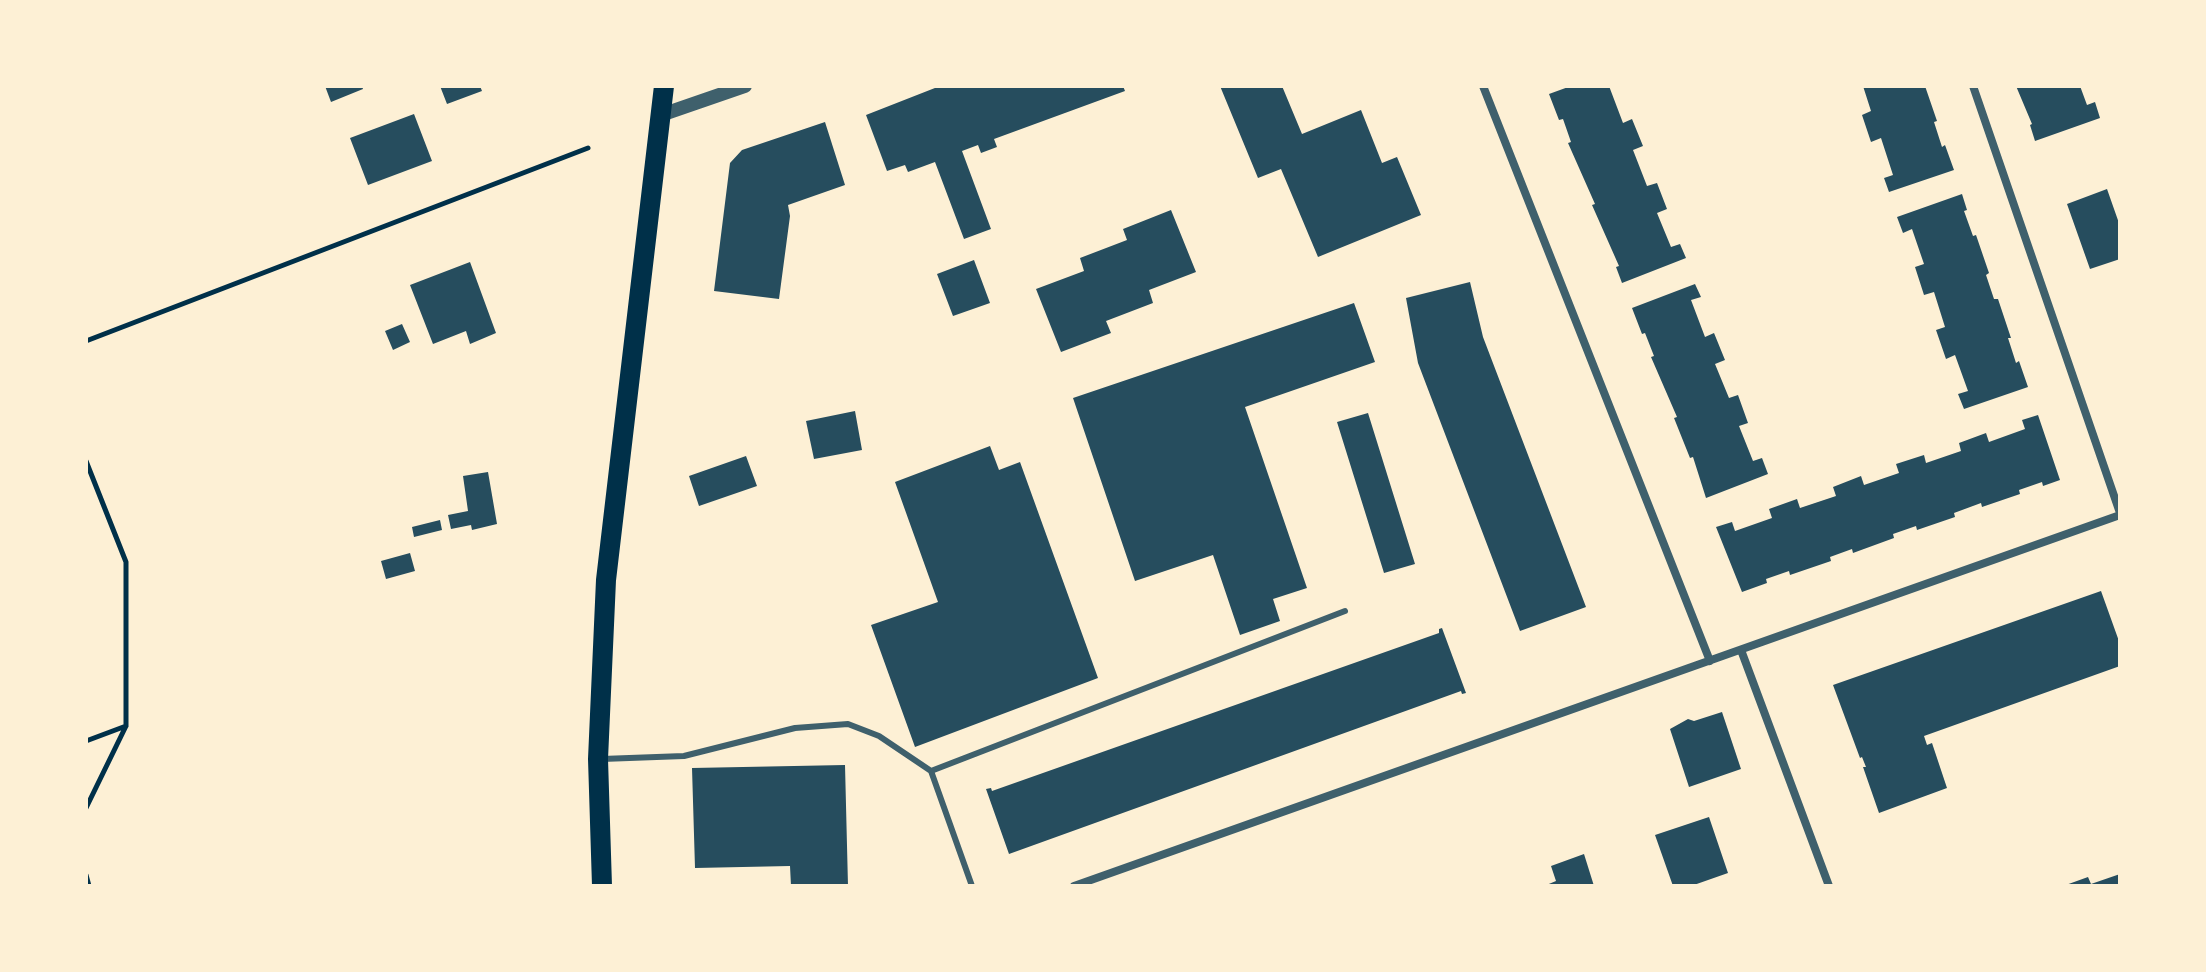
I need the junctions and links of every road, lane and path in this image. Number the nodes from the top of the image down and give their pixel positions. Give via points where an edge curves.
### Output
1 (664, 86) edge
2 (745, 86) edge
3 (1483, 86) edge
4 (1973, 86) edge
5 (661, 115) junction
6 (588, 148) dead end
7 (86, 341) edge
8 (86, 461) edge
9 (2120, 514) edge
10 (1345, 611) dead end
11 (1741, 650) junction
12 (1710, 661) junction
13 (126, 726) junction
14 (86, 741) edge
15 (598, 759) junction
16 (931, 771) junction
17 (86, 808) edge
18 (86, 875) edge
19 (89, 886) edge
20 (602, 886) edge
21 (972, 886) edge
22 (1074, 886) edge
23 (1829, 886) edge

1 - 5 main road
2 - 5 street
3 - 12 street
4 - 9 street
5 - 15 main road via 606,580
6 - 7 path
8 - 13 path via 126,562
9 - 11 street
10 - 16 lane
11 - 12 street
11 - 23 street
12 - 22 street
13 - 14 path
13 - 17 path
15 - 16 lane via 684,756 795,728 848,724 879,736
15 - 20 main road
16 - 21 lane
18 - 19 path

